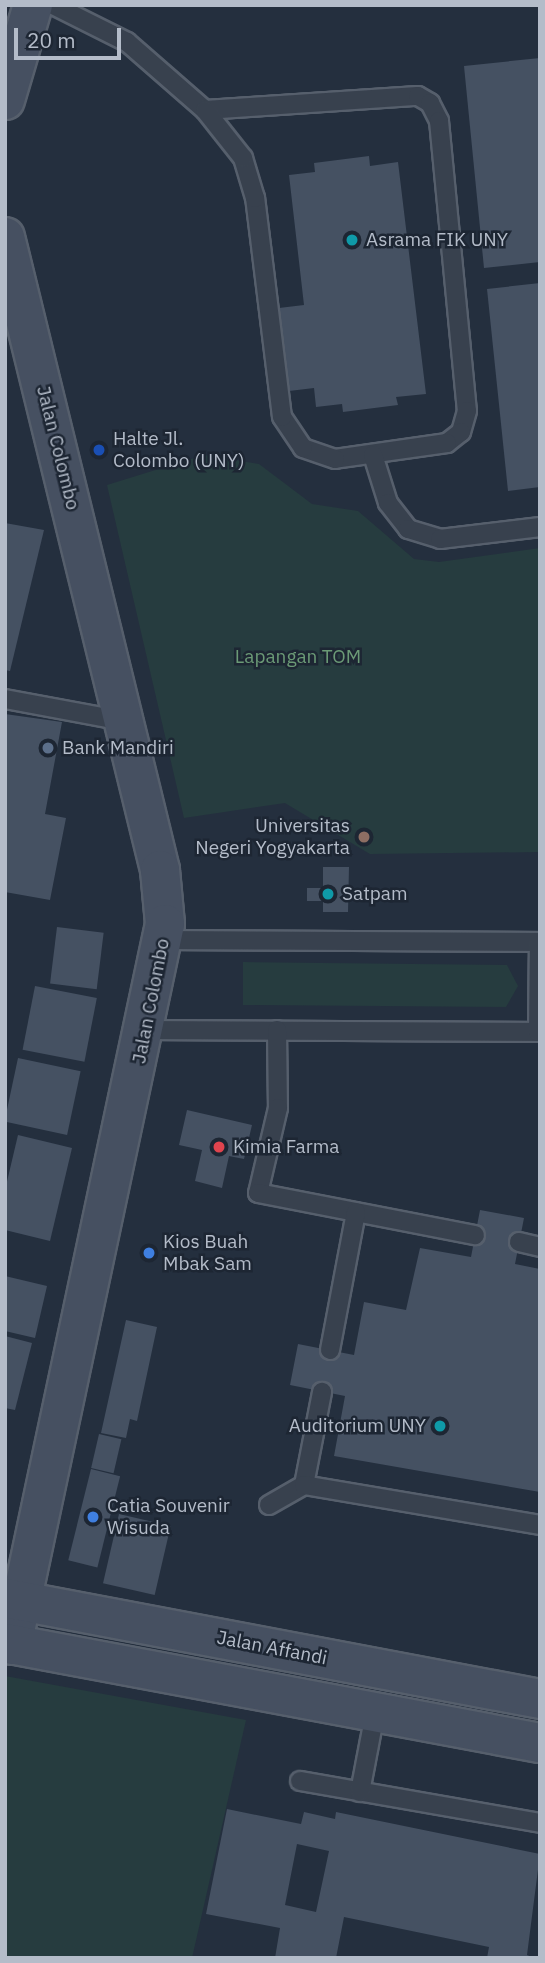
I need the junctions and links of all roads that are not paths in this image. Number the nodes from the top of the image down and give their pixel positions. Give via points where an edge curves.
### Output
1 (33, 5) edge
2 (53, 5) edge
3 (5, 100) edge
4 (205, 110) junction
5 (5, 237) edge
6 (373, 455) junction
7 (540, 527) edge
8 (5, 699) edge
9 (124, 721) junction
10 (165, 940) junction
11 (539, 942) edge
12 (146, 1030) junction
13 (277, 1030) junction
14 (539, 1032) edge
15 (355, 1212) junction
16 (475, 1235) dead end
17 (519, 1242) dead end
18 (540, 1247) edge
19 (330, 1350) dead end
20 (322, 1392) dead end
21 (304, 1485) junction
22 (269, 1505) dead end
23 (540, 1525) edge
24 (13, 1599) edge
25 (8, 1644) edge
26 (540, 1699) edge
27 (374, 1713) junction
28 (540, 1743) edge
29 (300, 1782) dead end
30 (360, 1792) junction
31 (540, 1823) edge

1 - 3 main road
2 - 4 lane via 127,42
4 - 6 lane via 243,158 255,198 282,417 303,448 335,459
4 - 6 lane via 418,96 430,103 439,121 467,411 461,432 447,443
5 - 9 main road, Jalan Colombo
6 - 7 lane via 388,503 408,529 440,539
8 - 9 lane
9 - 10 main road, Jalan Colombo via 160,870
10 - 11 lane
10 - 12 main road, Jalan Colombo
11 - 14 lane
12 - 13 lane
12 - 24 main road, Jalan Colombo
13 - 14 lane
13 - 15 lane via 278,1108 257,1193
15 - 16 lane
15 - 19 lane
17 - 18 lane
20 - 21 lane
21 - 22 lane
21 - 23 lane
24 - 25 main road, Jalan Colombo
24 - 26 main road, Jalan Affandi
25 - 27 main road
27 - 28 main road
27 - 30 lane
29 - 30 lane
30 - 31 lane

